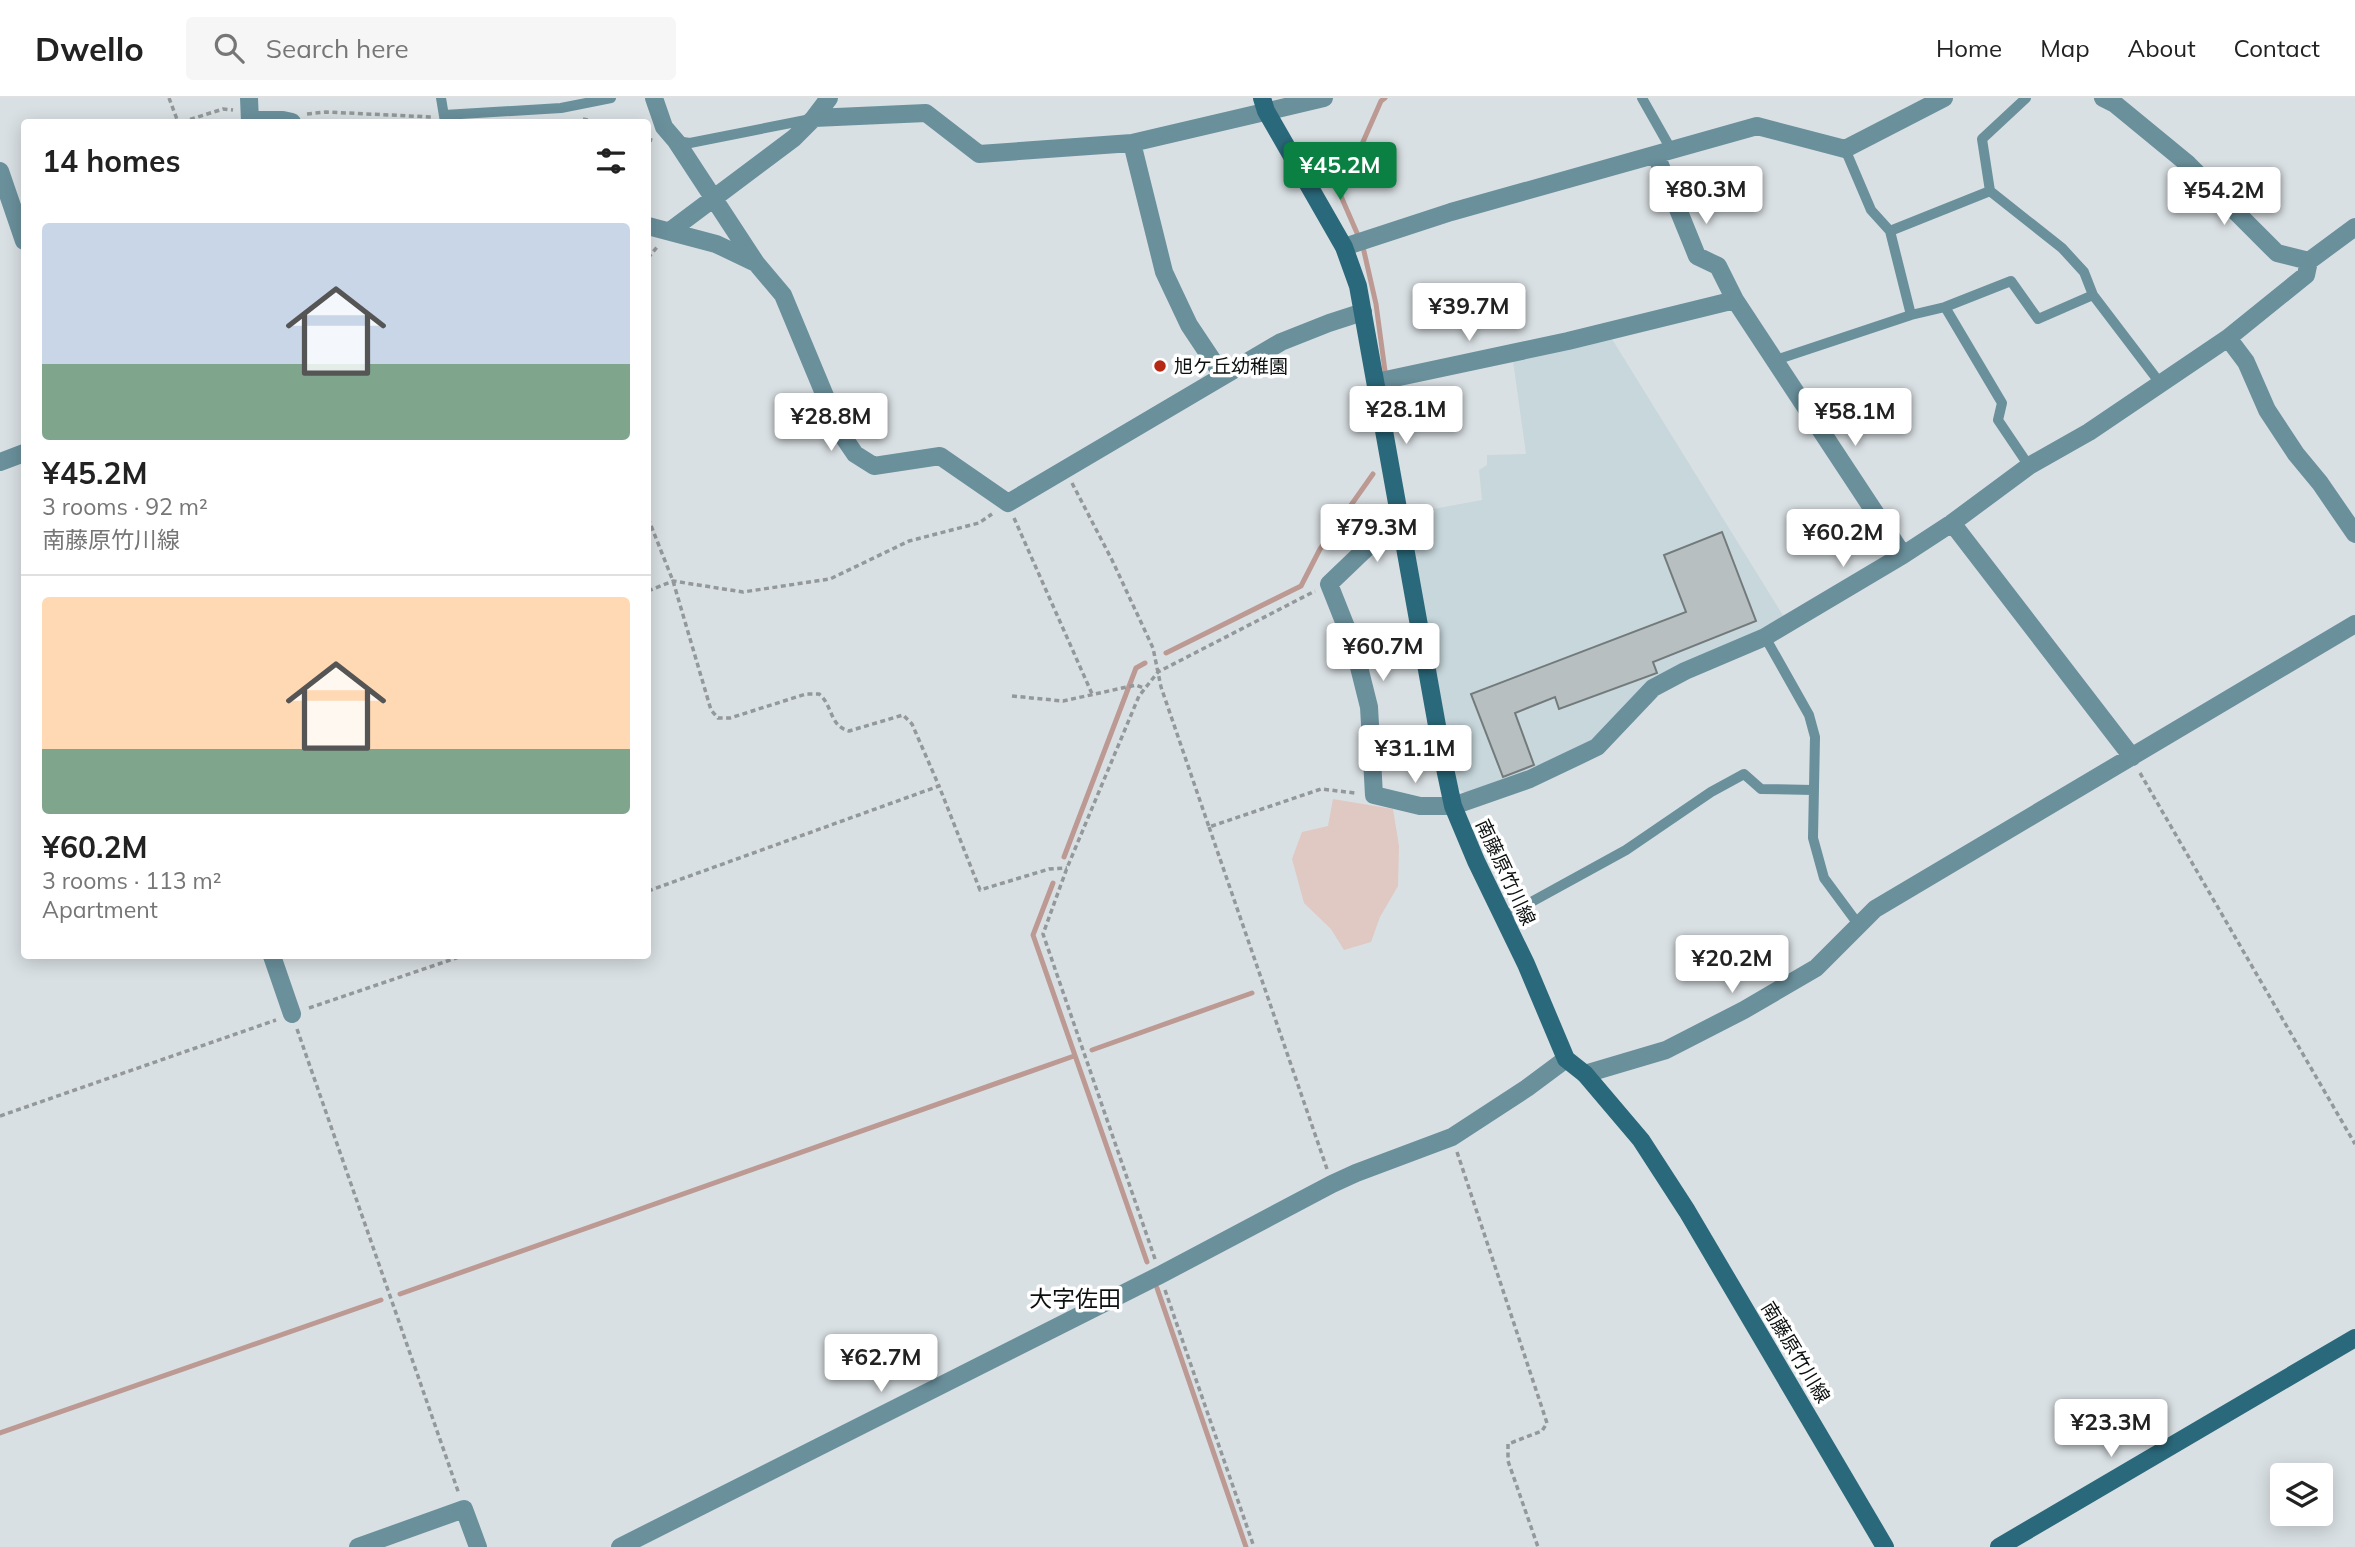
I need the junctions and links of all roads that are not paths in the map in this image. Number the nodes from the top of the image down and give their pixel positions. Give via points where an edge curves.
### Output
1 (441, 98) edge
2 (611, 98) edge
3 (654, 98) edge
4 (829, 98) edge
5 (1324, 98) edge
6 (1642, 98) edge
7 (1944, 98) edge
8 (2026, 98) edge
9 (2103, 98) edge
10 (1264, 104) edge
11 (250, 113) edge
12 (814, 118) junction
13 (276, 119) edge
14 (444, 119) edge
15 (676, 141) junction
16 (1132, 143) junction
17 (1845, 149) junction
18 (1664, 153) junction
19 (0, 170) edge
20 (1990, 191) junction
21 (713, 198) junction
22 (651, 227) edge
23 (2355, 227) edge
24 (670, 231) junction
25 (21, 232) edge
26 (1890, 232) junction
27 (1344, 247) junction
28 (2309, 261) junction
29 (756, 263) junction
30 (2093, 295) junction
31 (1735, 300) junction
32 (1945, 307) junction
33 (1363, 312) junction
34 (1911, 315) junction
35 (2228, 338) junction
36 (1776, 360) junction
37 (1223, 376) junction
38 (1377, 382) junction
39 (2160, 383) junction
40 (21, 454) edge
41 (0, 462) edge
42 (2029, 466) junction
43 (1399, 517) junction
44 (1952, 523) junction
45 (2355, 534) edge
46 (1903, 555) junction
47 (2355, 624) edge
48 (1765, 637) junction
49 (2132, 757) junction
50 (1813, 790) junction
51 (1453, 806) junction
52 (1504, 917) junction
53 (1858, 924) junction
54 (273, 959) edge
55 (292, 1014) road end
56 (1566, 1059) junction
57 (1585, 1074) junction
58 (2355, 1338) edge
59 (358, 1547) edge
60 (478, 1547) edge
61 (620, 1547) edge
62 (1885, 1547) edge
63 (1999, 1547) edge

1 - 14 lane
2 - 14 lane via 561,108
3 - 15 street via 664,127
4 - 12 street
5 - 10 street
6 - 18 lane
7 - 17 street
8 - 20 lane via 1982,139
9 - 28 street via 2188,164 2277,253
10 - 16 street
10 - 27 main road, 南藤原竹川線
11 - 13 street
12 - 15 lane via 690,143
12 - 16 street via 926,113 979,154
12 - 21 street
15 - 21 street
16 - 37 street via 1164,272 1189,325
17 - 18 street via 1757,125
17 - 26 lane via 1871,210
18 - 27 street
18 - 31 street via 1698,256 1718,266
19 - 25 street
20 - 26 lane
20 - 30 lane via 2062,248 2084,272
21 - 24 street
21 - 29 street
22 - 24 street
23 - 28 street
24 - 29 street via 716,244
26 - 34 lane
27 - 33 main road, 南藤原竹川線
28 - 35 street via 2306,275
29 - 37 street via 783,295 840,432 855,454 874,466 940,456 1008,503
30 - 32 lane via 2038,319 2011,281
30 - 39 lane
31 - 36 street
31 - 38 street
32 - 34 lane
32 - 42 lane via 2002,403 1998,420
33 - 37 street via 1281,342
33 - 38 main road, 南藤原竹川線
34 - 36 lane
35 - 39 street
35 - 45 street via 2246,362 2295,454
36 - 46 street
38 - 43 main road, 南藤原竹川線
39 - 42 street
40 - 41 street
42 - 44 street
43 - 51 main road, 南藤原竹川線
43 - 51 street via 1329,584 1354,647 1370,707 1374,795 1420,806
44 - 46 street
44 - 49 street
46 - 48 street
47 - 49 street
48 - 50 lane via 1809,715 1815,737
48 - 51 street via 1653,688 1597,747 1530,779
49 - 53 street via 1875,909
50 - 52 lane via 1761,789 1744,774 1626,850
50 - 53 lane via 1813,838 1824,878
51 - 52 main road, 南藤原竹川線
52 - 56 main road, 南藤原竹川線
53 - 57 street via 1816,968 1744,1010 1666,1050
54 - 55 street
56 - 57 main road, 南藤原竹川線
56 - 61 street via 1447,1139 1332,1184
57 - 62 main road, 南藤原竹川線 via 1641,1140 1688,1210
58 - 63 main road
59 - 60 street via 464,1509

